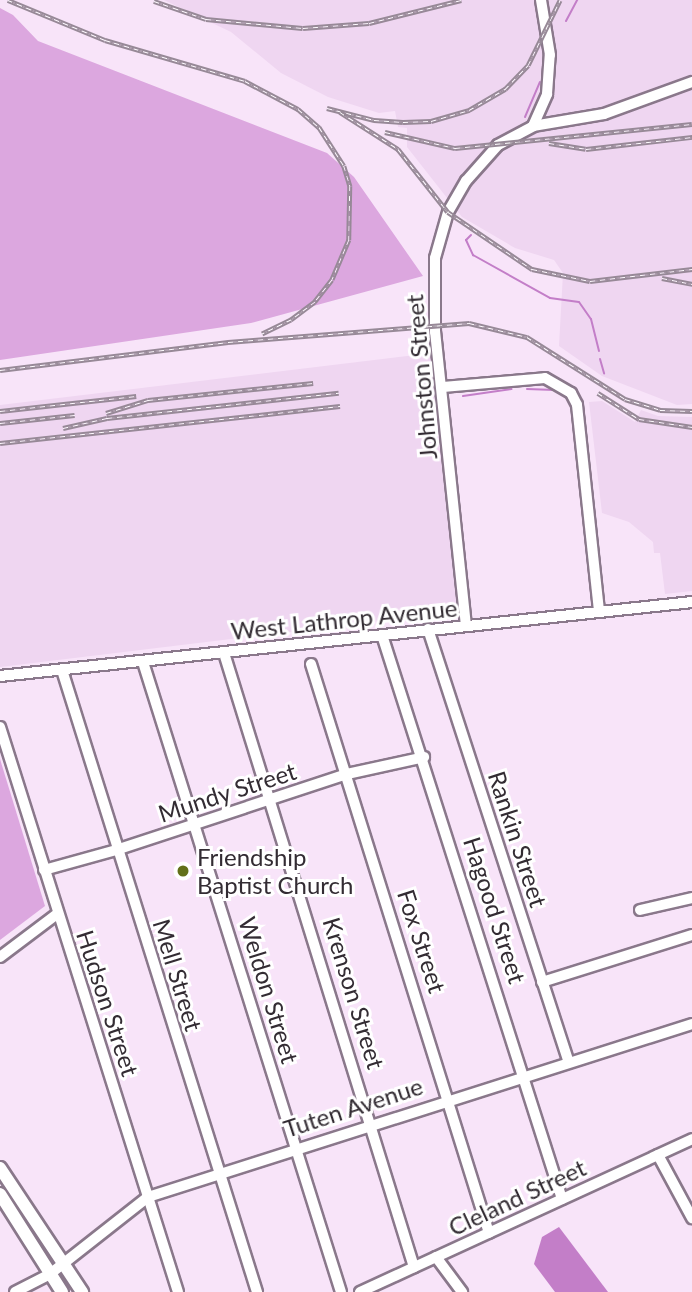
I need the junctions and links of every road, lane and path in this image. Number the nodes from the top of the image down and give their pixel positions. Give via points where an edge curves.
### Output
1 (541, 0) edge
2 (692, 82) edge
3 (533, 126) junction
4 (443, 387) junction
5 (692, 603) edge
6 (599, 612) junction
7 (466, 626) junction
8 (428, 629) junction
9 (382, 635) junction
10 (224, 653) junction
11 (143, 662) junction
12 (311, 664) dead end
13 (62, 670) junction
14 (0, 676) edge
15 (0, 727) edge
16 (424, 757) junction
17 (346, 774) junction
18 (272, 800) junction
19 (196, 824) junction
20 (116, 850) junction
21 (44, 870) junction
22 (692, 898) edge
23 (640, 910) dead end
24 (57, 914) junction
25 (692, 935) edge
26 (0, 957) edge
27 (542, 982) junction
28 (692, 1024) edge
29 (569, 1062) junction
30 (525, 1076) junction
31 (449, 1098) junction
32 (372, 1124) junction
33 (692, 1139) edge
34 (295, 1148) junction
35 (658, 1155) junction
36 (0, 1168) edge
37 (218, 1172) junction
38 (1, 1196) edge
39 (148, 1197) junction
40 (562, 1199) junction
41 (692, 1217) edge
42 (489, 1233) junction
43 (436, 1257) junction
44 (63, 1263) junction
45 (414, 1267) junction
46 (50, 1274) junction
47 (16, 1292) edge
48 (62, 1292) edge
49 (82, 1292) edge
50 (178, 1292) edge
51 (257, 1292) edge
52 (341, 1292) edge
53 (360, 1292) edge
54 (462, 1292) edge

1 - 3 street via 549,68 547,94
2 - 3 street, Johnston Street via 604,114
3 - 4 street, Johnston Street via 516,132 486,155 456,195 443,225 435,258 433,306
4 - 6 street via 545,378 571,393 577,405
4 - 7 street, Johnston Street
5 - 6 street, West Lathrop Avenue
6 - 7 street, West Lathrop Avenue
7 - 8 street, West Lathrop Avenue
8 - 9 street, West Lathrop Avenue
8 - 27 street, Rankin Street
9 - 10 street, West Lathrop Avenue
9 - 16 street, Hagood Street
10 - 11 street, West Lathrop Avenue
10 - 18 street, Krenson Street
11 - 13 street, West Lathrop Avenue
11 - 19 street, Weldon Street
12 - 17 street, Fox Street
13 - 14 street, West Lathrop Avenue
13 - 20 street, Mell Street
15 - 21 street, Hudson Street
16 - 17 street, Mundy Street
16 - 30 street, Hagood Street
17 - 18 street, Mundy Street
17 - 31 street, Fox Street
18 - 19 street, Mundy Street
18 - 32 street, Krenson Street
19 - 20 street, Mundy Street
19 - 34 street, Weldon Street
20 - 21 street, Mundy Street
20 - 37 street, Mell Street
21 - 24 street, Hudson Street
22 - 23 street
24 - 26 street
24 - 39 street, Hudson Street
25 - 27 street
27 - 29 street, Rankin Street
28 - 29 street, Tuten Avenue
29 - 30 street, Tuten Avenue
30 - 31 street, Tuten Avenue
30 - 40 street, Hagood Street
31 - 32 street, Tuten Avenue
31 - 42 street, Fox Street
32 - 34 street, Tuten Avenue
32 - 45 street, Krenson Street
33 - 35 street, Cleland Street
34 - 37 street, Tuten Avenue
34 - 52 street, Weldon Street
35 - 40 street, Cleland Street
35 - 41 street
36 - 44 main road
37 - 39 street, Tuten Avenue
37 - 51 street, Mell Street
38 - 46 main road
39 - 44 street, Tuten Avenue
39 - 50 street, Hudson Street
40 - 42 street, Cleland Street
42 - 43 street, Cleland Street
43 - 45 street, Cleland Street
43 - 54 street
44 - 46 street, Tuten Avenue
44 - 49 main road
45 - 53 street, Cleland Street
46 - 47 street, Tuten Avenue
46 - 48 main road

